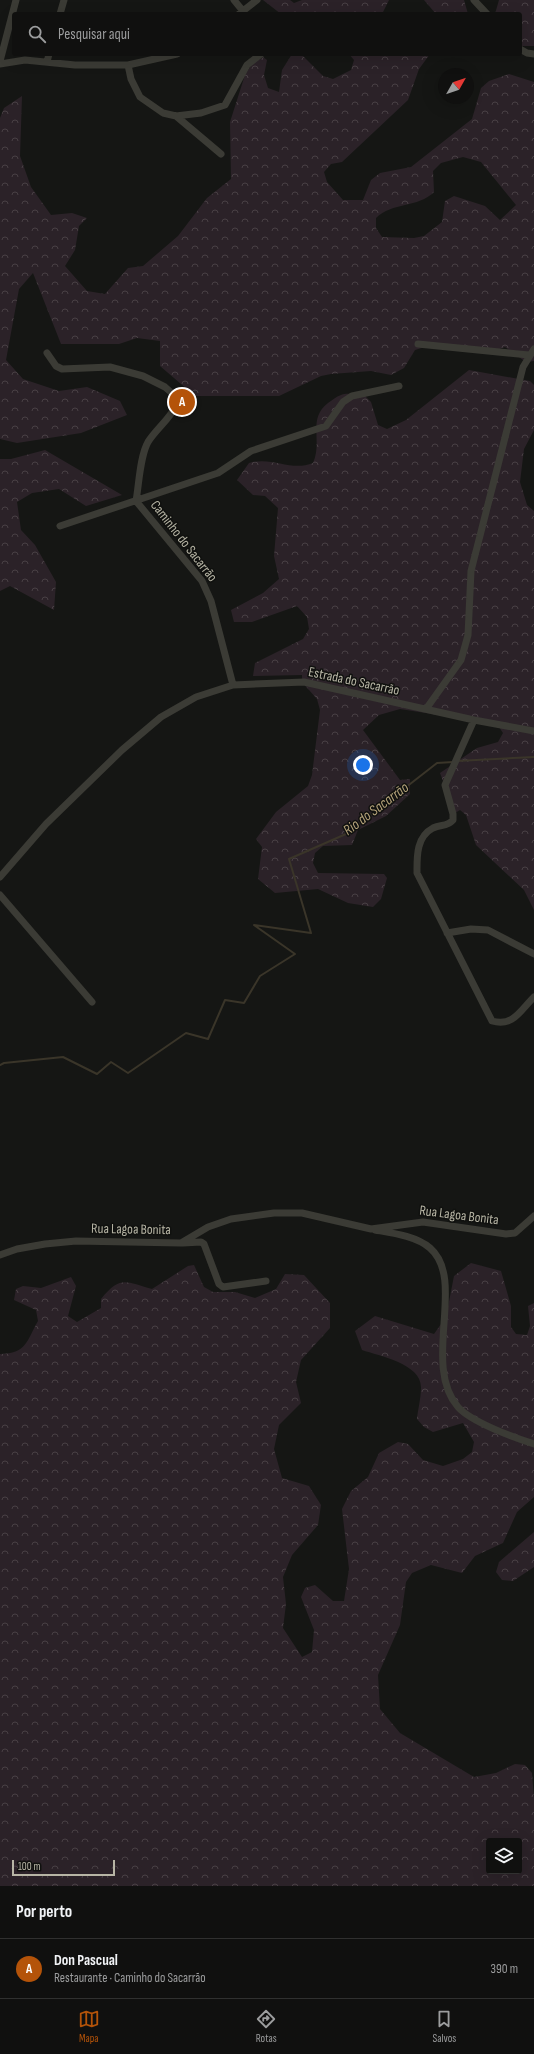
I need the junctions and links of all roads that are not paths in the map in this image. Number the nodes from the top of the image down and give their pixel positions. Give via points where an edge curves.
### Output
1 (16, 0) edge
2 (64, 0) edge
3 (234, 0) edge
4 (257, 0) edge
5 (474, 0) edge
6 (13, 12) edge
7 (61, 12) edge
8 (240, 12) edge
9 (242, 12) edge
10 (485, 12) edge
11 (12, 16) edge
12 (522, 49) edge
13 (534, 54) edge
14 (48, 56) edge
15 (169, 56) edge
16 (258, 56) edge
17 (47, 62) junction
18 (0, 63) edge
19 (128, 65) junction
20 (176, 116) junction
21 (221, 154) dead end
22 (418, 344) dead end
23 (532, 352) edge
24 (47, 353) dead end
25 (399, 386) dead end
26 (136, 501) junction
27 (60, 526) dead end
28 (233, 685) junction
29 (426, 710) junction
30 (474, 720) junction
31 (534, 731) edge
32 (0, 877) edge
33 (0, 895) edge
34 (447, 934) junction
35 (534, 954) edge
36 (534, 997) edge
37 (92, 1002) dead end
38 (534, 1216) edge
39 (371, 1229) junction
40 (181, 1243) junction
41 (0, 1255) edge
42 (266, 1281) dead end
43 (534, 1444) edge

1 - 6 street
2 - 7 street
3 - 8 street
4 - 9 street
5 - 10 street
11 - 18 street
12 - 13 street
14 - 17 street
15 - 19 street
16 - 20 street via 247,65 225,105 201,113
17 - 18 street via 25,60
17 - 19 street
19 - 20 street via 131,80 140,97 163,113
20 - 21 street
22 - 23 street
23 - 29 street via 523,367 471,570 468,635 461,660
24 - 26 street, Caminho do Sacarrão via 56,366 62,369 110,367 143,376 165,387 174,395 177,404 172,414 148,442 144,451
25 - 26 street via 352,396 343,402 326,426 251,451 218,473
26 - 27 street
26 - 28 street, Caminho do Sacarrão via 202,581 211,600
28 - 29 street, Estrada do Sacarrão via 304,682
28 - 32 street, Estrada do Sacarrão via 196,697 150,726 46,824
29 - 30 street, Estrada do Sacarrão
30 - 31 street, Estrada do Sacarrão
30 - 34 street via 445,785 454,814 453,820 449,825 433,828 424,837 416,852 417,873
33 - 37 street
34 - 35 street via 471,929 488,930
34 - 36 street via 492,1021 504,1024 510,1022
38 - 39 street, Rua Lagoa Bonita via 515,1232 506,1234 423,1222
39 - 40 street, Rua Lagoa Bonita via 302,1213 274,1213 225,1221 208,1227
39 - 43 street via 416,1241 429,1247 438,1256 446,1292 442,1353 445,1384 458,1408 489,1426
40 - 41 street, Rua Lagoa Bonita via 76,1241 17,1249
40 - 42 street via 204,1244 219,1284 223,1287

